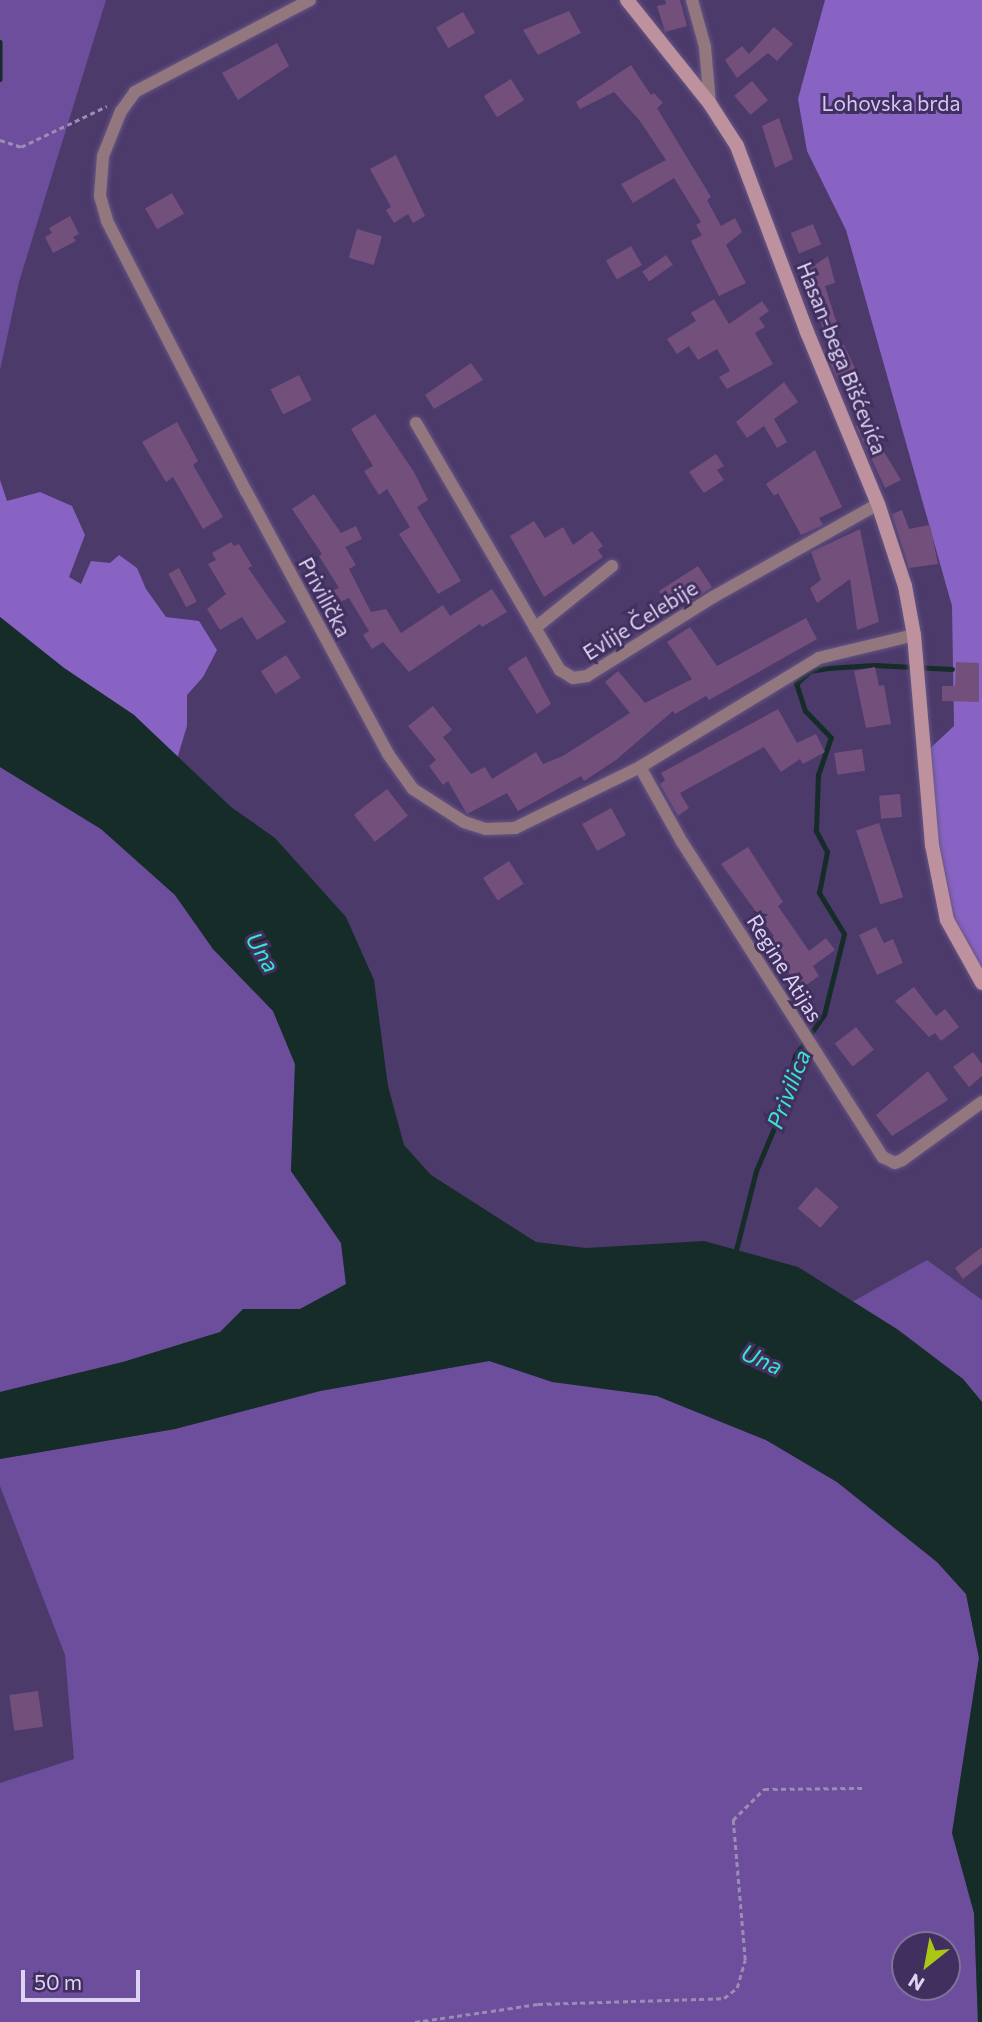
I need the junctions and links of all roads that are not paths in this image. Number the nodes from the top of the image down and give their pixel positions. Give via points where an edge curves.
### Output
1 (310, 0) edge
2 (627, 0) edge
3 (692, 0) edge
4 (710, 104) junction
5 (416, 423) dead end
6 (878, 504) junction
7 (611, 566) dead end
8 (535, 628) junction
9 (914, 635) junction
10 (640, 767) junction
11 (982, 983) edge
12 (982, 1102) edge

1 - 10 street, Privilička via 135,92 121,111 103,156 99,180 107,221 362,706 414,789 464,822 499,830 542,818
2 - 4 street, Hasan-bega Bišćevića
3 - 4 street via 705,47
4 - 6 street, Hasan-bega Bišćevića via 750,174 807,332
5 - 8 street, Evlije Čelebije
6 - 8 street, Evlije Čelebije via 713,597 587,676 573,678 560,670
6 - 9 street, Hasan-bega Bišćevića via 905,586
7 - 8 street
9 - 10 street, Privilička via 819,658
9 - 11 street, Hasan-bega Bišćevića via 932,845 947,920
10 - 12 street, Regine Atijas via 682,842 883,1157 895,1163 902,1160

